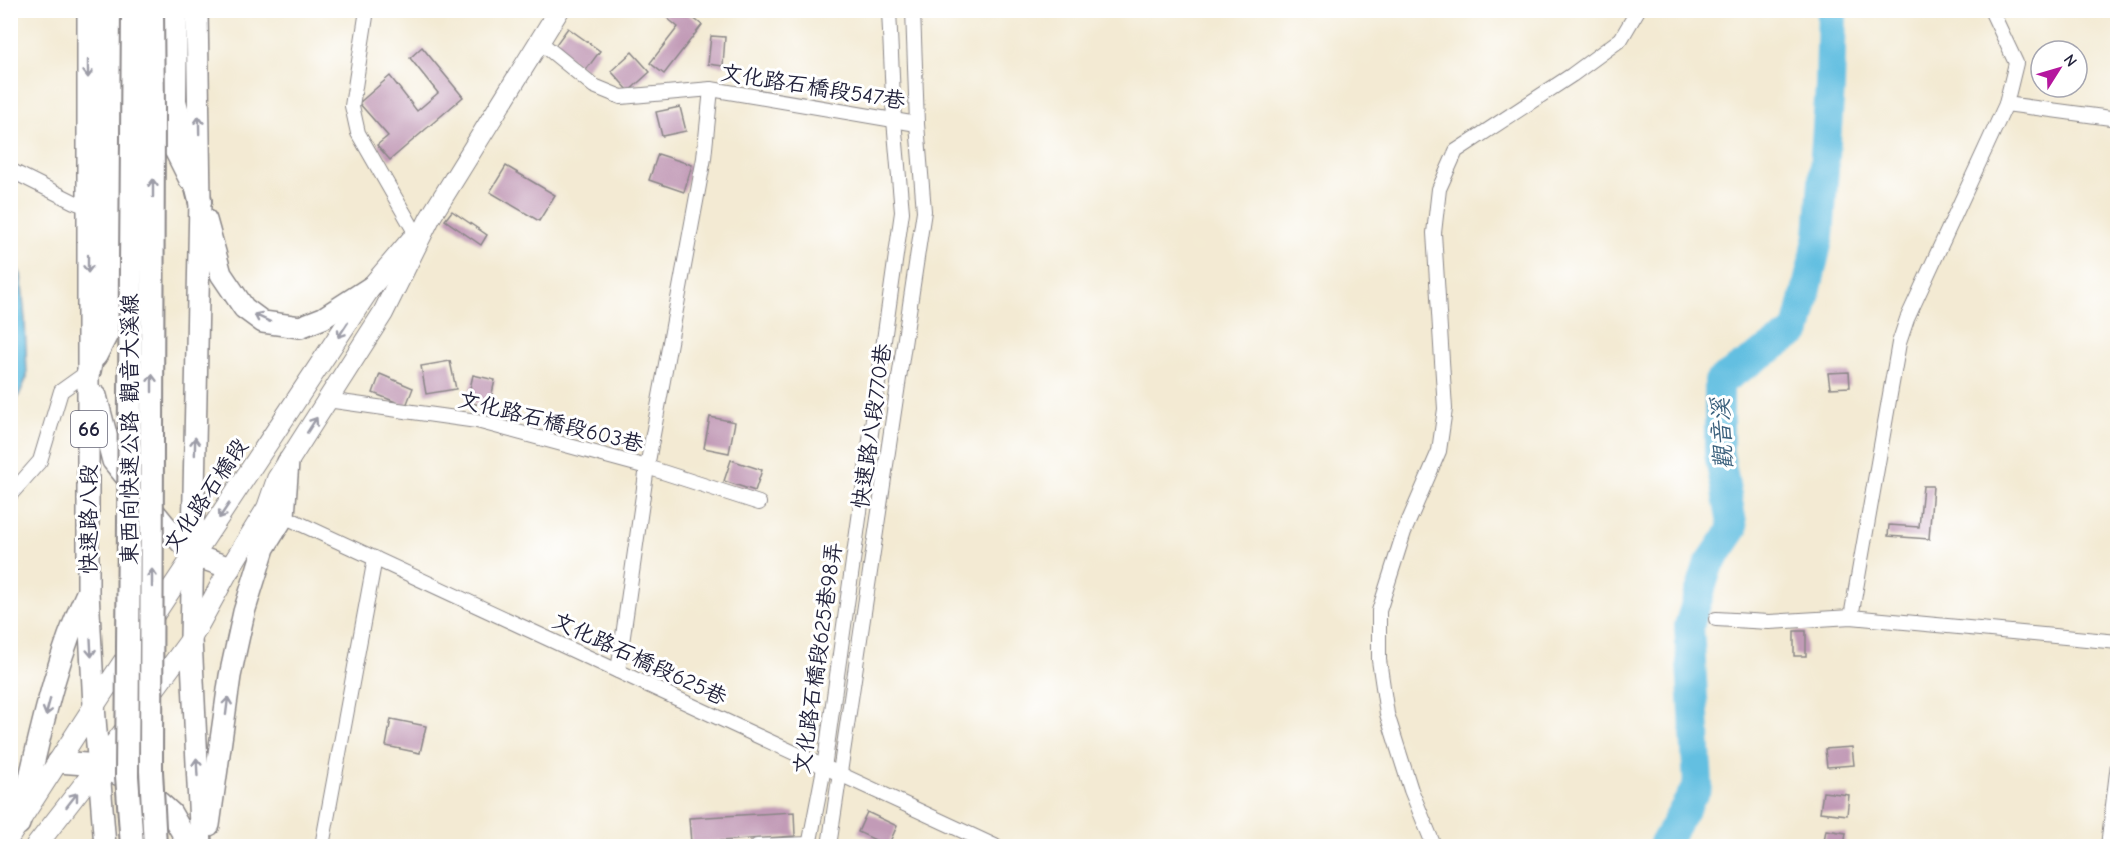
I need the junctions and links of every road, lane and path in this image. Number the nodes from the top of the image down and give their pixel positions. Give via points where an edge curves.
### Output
1 (88, 10) edge
2 (106, 10) edge
3 (121, 10) edge
4 (133, 10) edge
5 (152, 10) edge
6 (167, 10) edge
7 (176, 10) edge
8 (197, 10) edge
9 (367, 10) edge
10 (559, 10) edge
11 (889, 10) edge
12 (913, 10) edge
13 (1638, 10) edge
14 (1991, 10) edge
15 (540, 42) junction
16 (711, 89) junction
17 (2006, 104) junction
18 (2118, 119) edge
19 (894, 120) junction
20 (917, 124) junction
21 (10, 170) edge
22 (200, 201) junction
23 (88, 207) junction
24 (430, 218) junction
25 (416, 234) junction
26 (371, 287) junction
27 (89, 371) junction
28 (327, 400) junction
29 (288, 462) joint
30 (647, 467) junction
31 (10, 495) edge
32 (759, 503) dead end
33 (275, 512) junction
34 (194, 555) junction
35 (375, 558) junction
36 (230, 568) junction
37 (88, 592) junction
38 (1851, 617) junction
39 (1716, 619) dead end
40 (191, 639) junction
41 (2118, 642) edge
42 (618, 671) junction
43 (94, 706) junction
44 (58, 762) junction
45 (2118, 764) edge
46 (99, 765) junction
47 (824, 768) junction
48 (841, 775) junction
49 (15, 830) edge
50 (809, 845) edge
51 (36, 846) edge
52 (105, 846) edge
53 (132, 846) edge
54 (155, 846) edge
55 (190, 846) edge
56 (204, 846) edge
57 (322, 846) edge
58 (757, 846) edge
59 (829, 846) edge
60 (995, 846) edge
61 (1434, 846) edge
62 (2108, 846) edge

1 -> 23 main road, 快速路八段 / 66
2 - 27 highway via 105,293
3 - 27 main road, 66 via 119,311
4 - 53 highway, 東西向快速公路 觀音大溪線 / 66, bridge via 127,776
54 -> 5 highway, 東西向快速公路 觀音大溪線, bridge via 151,771
6 - 22 main road via 171,142
7 - 22 highway via 175,102
22 -> 8 main road
9 - 25 street via 352,106 358,133
10 - 15 main road, 文化路石橋段
11 - 19 street, 文化路石橋段625巷98弄
12 - 20 street, 快速路八段770巷
13 - 61 street via 1621,39 1456,151 1439,189 1434,233 1445,409 1441,440 1404,532 1379,611 1387,714
14 - 17 street via 2016,63
15 - 16 street, 文化路石橋段547巷 via 594,86 621,97
15 - 24 main road, 文化路石橋段
16 - 19 street, 文化路石橋段547巷
16 - 30 street via 704,158
17 - 18 street
17 - 38 street via 1899,343
19 - 20 street, 文化路石橋段547巷
19 - 47 street, 文化路石橋段625巷98弄 via 902,212
20 - 48 street, 快速路八段770巷 via 924,212
21 - 23 street
26 -> 22 main road via 323,318 300,327 263,322 244,308 221,274
34 -> 22 main road
23 -> 27 main road, 快速路八段 / 66
24 - 25 main road, 文化路石橋段
24 - 28 main road, 文化路石橋段 via 383,313
25 - 26 main road, 文化路石橋段
26 -> 34 main road, 文化路石橋段
27 - 31 street via 61,391 40,461
27 - 34 main road, 66 via 113,461
27 - 37 main road, 快速路八段 / 66
29 -> 28 main road, 文化路石橋段
28 - 30 street, 文化路石橋段603巷 via 477,420
29 - 33 main road
30 - 32 street, 文化路石橋段603巷
30 - 42 street
33 - 35 street, 文化路石橋段625巷
33 - 36 main road
56 -> 33 main road via 244,612
34 - 36 main road, 66
34 - 40 main road
34 - 43 main road, 文化路石橋段
35 - 42 street, 文化路石橋段625巷
35 - 57 street
36 - 40 main road
37 -> 43 main road, 快速路八段 / 66
37 -> 49 main road via 71,627
38 - 39 street via 1769,622
38 - 41 street
40 - 46 main road
56 -> 40 main road
42 - 47 street, 文化路石橋段625巷
43 - 44 main road, 文化路石橋段
43 - 46 main road, 快速路八段 / 66
44 - 46 main road
44 - 49 main road, 文化路石橋段
45 - 62 street
51 -> 46 main road
46 - 52 main road, 快速路八段 / 66
46 - 55 main road via 140,785 171,813
47 - 48 street, 文化路石橋段625巷
47 - 50 street, 文化路石橋段625巷98弄
48 - 59 street, 快速路八段770巷
48 - 60 street, 文化路石橋段625巷
50 - 58 street

